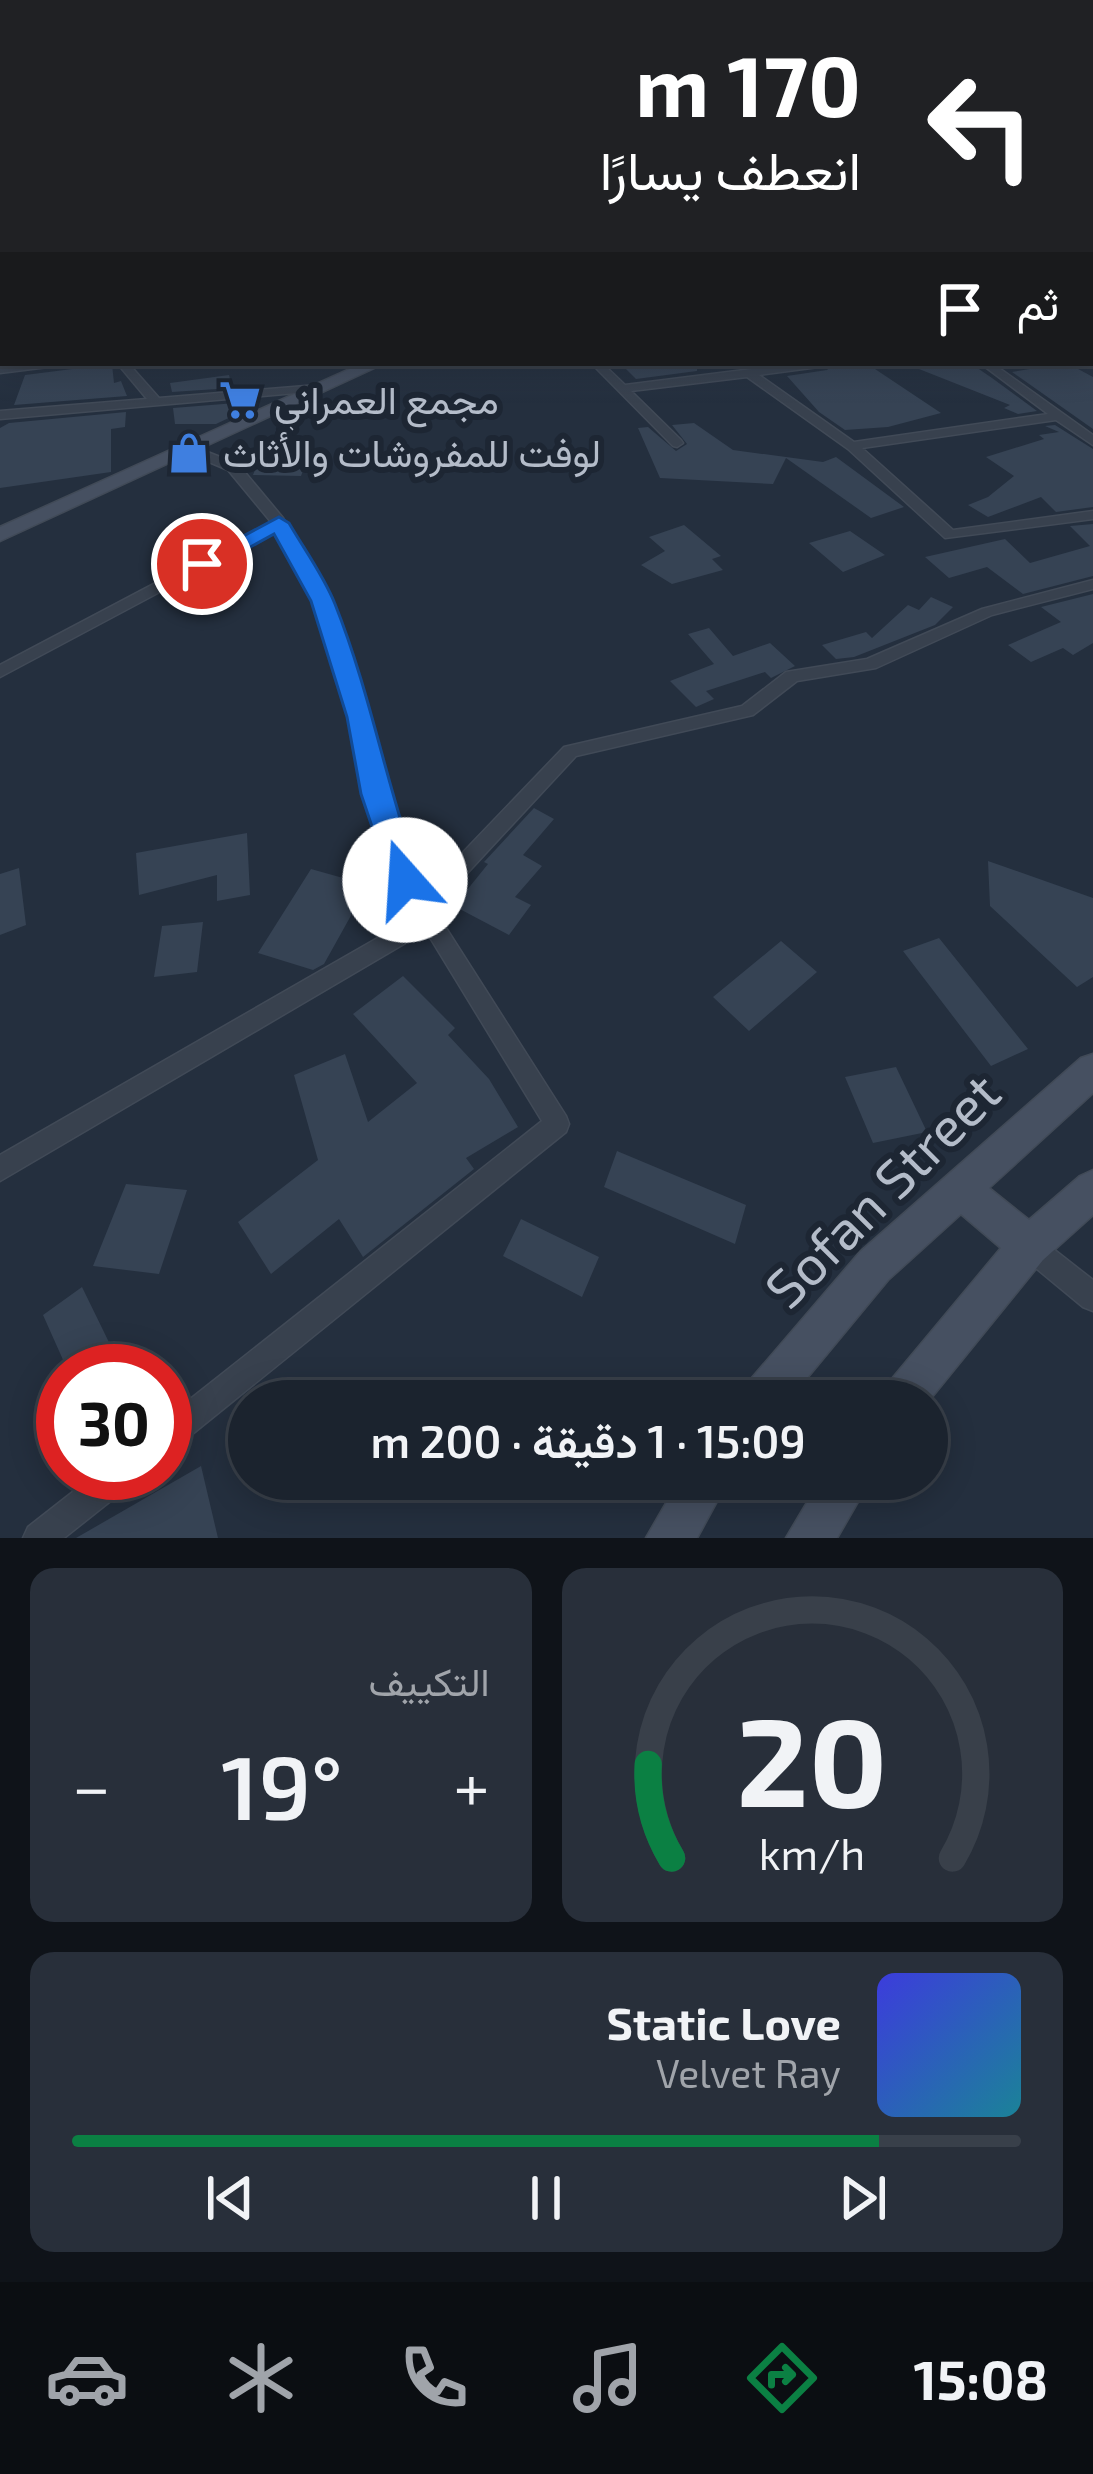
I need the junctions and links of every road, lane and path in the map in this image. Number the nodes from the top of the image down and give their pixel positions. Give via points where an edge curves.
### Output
1 (32, 366) edge
2 (125, 366) edge
3 (369, 366) edge
4 (599, 366) edge
5 (803, 366) edge
6 (989, 366) edge
7 (0, 370) edge
8 (749, 373) junction
9 (318, 388) junction
10 (623, 389) junction
11 (156, 402) junction
12 (0, 415) edge
13 (1056, 416) junction
14 (1093, 441) edge
15 (677, 443) dead end
16 (852, 446) junction
17 (188, 448) junction
18 (1093, 515) edge
19 (279, 523) junction
20 (0, 535) edge
21 (1093, 584) edge
22 (0, 672) edge
23 (426, 914) junction
24 (1093, 1070) edge
25 (0, 1169) edge
26 (961, 1188) junction
27 (1093, 1189) edge
28 (1029, 1246) junction
29 (1093, 1297) edge
30 (778, 1380) edge
31 (918, 1380) edge
32 (192, 1416) edge
33 (87, 1500) edge
34 (693, 1500) edge
35 (834, 1500) edge
36 (39, 1538) edge
37 (670, 1538) edge
38 (810, 1538) edge

1 - 7 street
2 - 11 street
3 - 9 street
4 - 10 street
5 - 8 street
6 - 13 street
8 - 10 street
8 - 16 street
9 - 11 street
9 - 17 street
10 - 15 street
11 - 12 street
13 - 14 street
13 - 16 street
16 - 18 street via 950,535
17 - 19 street via 233,467
17 - 20 street
19 - 22 street
19 - 23 street via 322,601 375,794 405,880
21 - 23 street via 987,612 870,664 792,676 747,711 570,751
23 - 25 street
23 - 32 street via 557,1124
24 - 26 street, Sofan Street
26 - 28 street
26 - 30 street, Sofan Street via 874,1266
27 - 28 street
28 - 29 street
28 - 31 street
33 - 36 street
34 - 37 street
35 - 38 street

